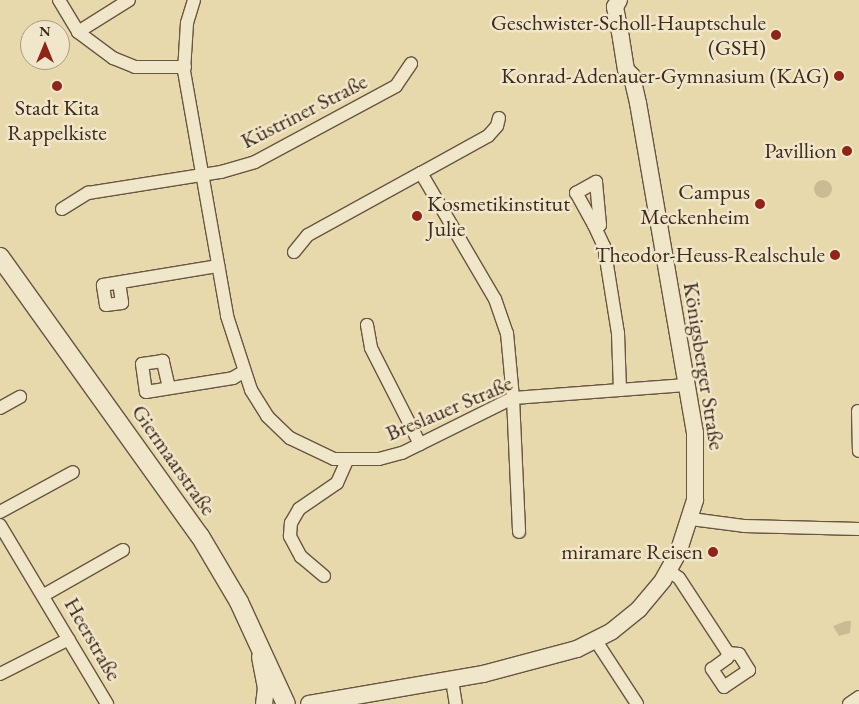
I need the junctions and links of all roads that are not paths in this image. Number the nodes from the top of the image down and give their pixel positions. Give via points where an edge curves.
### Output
1 (59, 0) edge
2 (130, 0) edge
3 (194, 0) edge
4 (620, 0) edge
5 (78, 32) junction
6 (412, 64) dead end
7 (184, 67) junction
8 (498, 118) dead end
9 (204, 174) junction
10 (421, 174) junction
11 (62, 209) dead end
12 (598, 229) dead end
13 (294, 252) dead end
14 (0, 257) edge
15 (218, 266) junction
16 (119, 283) dead end
17 (367, 325) dead end
18 (243, 372) junction
19 (687, 385) junction
20 (168, 388) dead end
21 (620, 390) junction
22 (20, 397) dead end
23 (514, 398) junction
24 (0, 408) edge
25 (858, 411) dead end
26 (420, 444) junction
27 (859, 451) edge
28 (347, 461) junction
29 (73, 472) dead end
30 (0, 512) edge
31 (691, 518) junction
32 (0, 525) edge
33 (859, 529) edge
34 (519, 532) dead end
35 (123, 550) dead end
36 (669, 571) junction
37 (324, 576) dead end
38 (44, 595) junction
39 (69, 638) junction
40 (596, 641) junction
41 (258, 645) junction
42 (728, 653) dead end
43 (0, 674) edge
44 (452, 680) junction
45 (378, 693) junction
46 (859, 697) edge
47 (107, 704) edge
48 (264, 704) edge
49 (286, 704) edge
50 (309, 704) edge
51 (355, 704) edge
52 (456, 704) edge
53 (637, 704) edge
54 (850, 704) edge

1 - 5 street
2 - 5 street
3 - 7 street, Breslauer Straße via 187,23
4 - 19 street, Königsberger Straße via 626,5 636,65 632,76
5 - 7 street via 95,47 135,67
6 - 9 street, Küstriner Straße via 396,86 256,162
7 - 9 street, Breslauer Straße
8 - 10 street via 497,126 488,136
9 - 11 street, Küstriner Straße via 88,194
9 - 15 street, Breslauer Straße
10 - 13 street via 308,235
10 - 23 street via 495,299 507,333
12 - 21 street via 618,333
14 - 41 main road, Giermaarstraße via 200,536 239,602
15 - 16 street
15 - 18 street, Breslauer Straße via 227,316
17 - 26 street via 370,348
18 - 20 street via 233,378
18 - 28 street, Breslauer Straße via 260,405 290,438 319,454
19 - 21 street, Breslauer Straße
19 - 31 street, Königsberger Straße via 696,450 695,500
21 - 23 street, Breslauer Straße
22 - 24 street
23 - 26 street, Breslauer Straße
23 - 34 street
25 - 27 street
26 - 28 street, Breslauer Straße via 379,460
28 - 37 street via 337,483 299,509 291,523 290,536 301,557
29 - 30 street
31 - 33 street via 744,526
31 - 36 street, Königsberger Straße
32 - 38 street, Heerstraße
35 - 38 street, Heerstraße
36 - 40 street, Königsberger Straße via 639,609
36 - 42 street via 679,578
38 - 39 street, Heerstraße
39 - 43 street
39 - 47 street, Heerstraße
40 - 44 street, Königsberger Straße via 558,657
40 - 53 street
41 - 48 street via 266,688
41 - 49 main road, Giermaarstraße
44 - 45 street, Königsberger Straße
44 - 52 street
45 - 50 street, Königsberger Straße
45 - 51 street, Königsberger Straße
46 - 54 street

